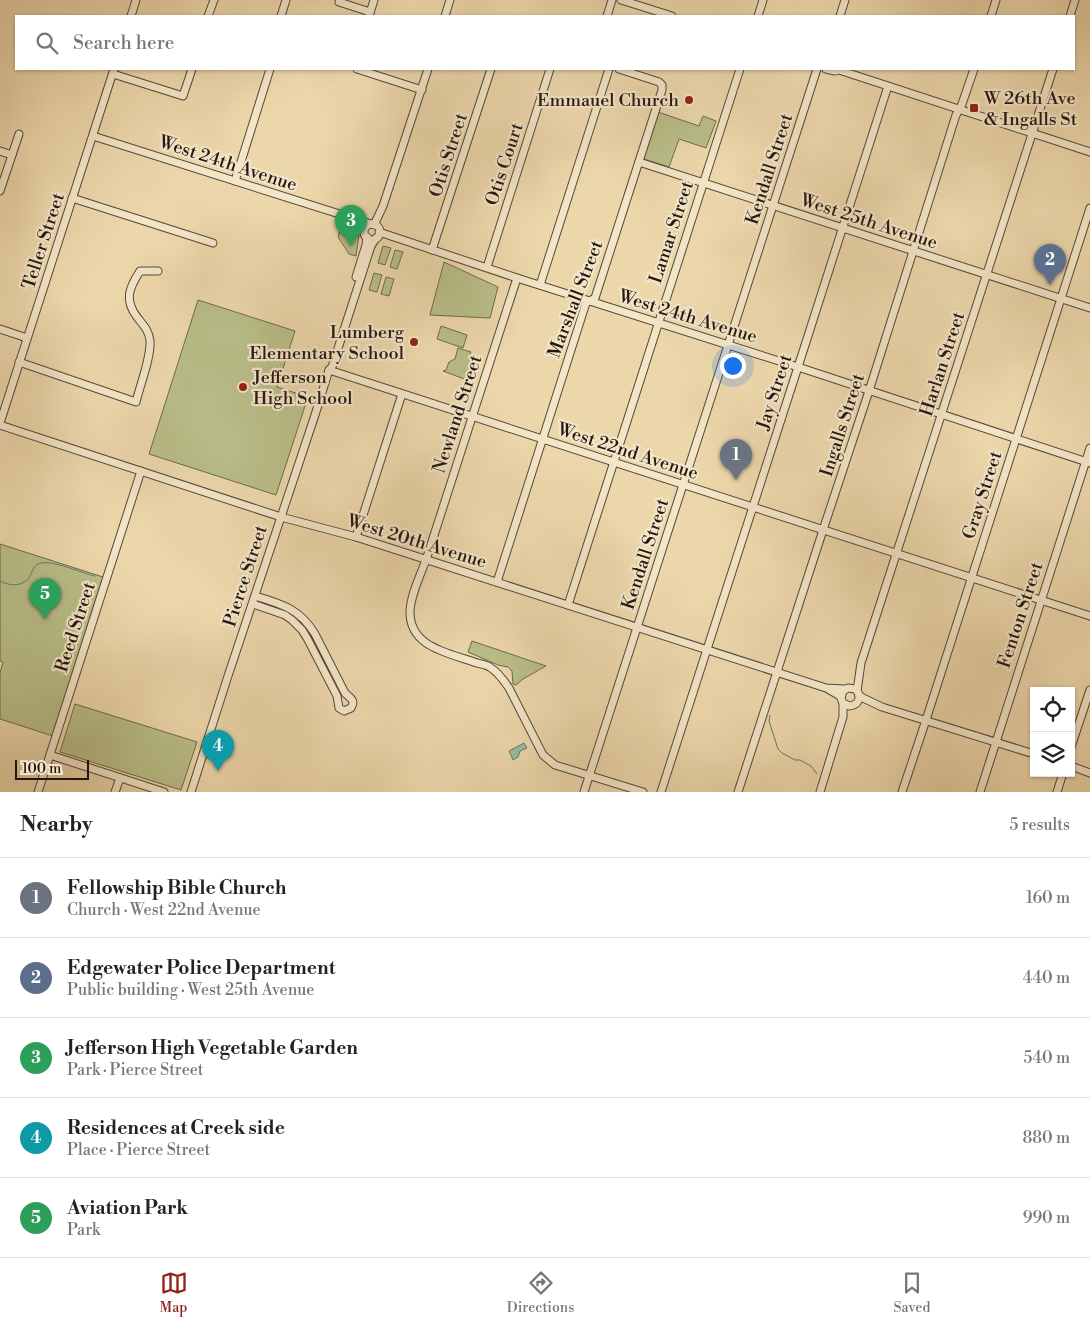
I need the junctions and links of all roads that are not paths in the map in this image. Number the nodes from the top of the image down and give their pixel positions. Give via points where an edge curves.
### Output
1 (135, 0) edge
2 (214, 0) edge
3 (286, 0) edge
4 (374, 0) edge
5 (450, 0) edge
6 (612, 0) edge
7 (621, 0) edge
8 (763, 0) edge
9 (845, 0) edge
10 (996, 0) edge
11 (1075, 0) edge
12 (339, 2) dead end
13 (637, 2) edge
14 (370, 14) edge
15 (131, 15) edge
16 (208, 15) edge
17 (281, 15) edge
18 (445, 15) edge
19 (607, 15) edge
20 (670, 15) edge
21 (758, 15) edge
22 (840, 15) edge
23 (991, 15) edge
24 (1070, 15) edge
25 (192, 70) edge
26 (270, 70) edge
27 (360, 70) edge
28 (428, 70) edge
29 (491, 70) edge
30 (550, 70) edge
31 (609, 70) edge
32 (623, 70) edge
33 (740, 70) edge
34 (817, 70) edge
35 (838, 70) edge
36 (974, 70) edge
37 (1053, 70) edge
38 (113, 71) edge
39 (888, 86) junction
40 (422, 90) junction
41 (959, 109) junction
42 (1032, 133) junction
43 (19, 134) dead end
44 (93, 136) junction
45 (0, 151) edge
46 (1090, 152) edge
47 (12, 155) junction
48 (639, 162) junction
49 (235, 181) junction
50 (702, 183) junction
51 (0, 191) edge
52 (72, 198) junction
53 (772, 206) junction
54 (1090, 208) edge
55 (353, 219) junction
56 (842, 228) junction
57 (376, 231) junction
58 (365, 234) junction
59 (213, 243) dead end
60 (432, 250) junction
61 (912, 250) junction
62 (486, 268) junction
63 (158, 271) dead end
64 (986, 274) junction
65 (517, 278) junction
66 (540, 285) junction
67 (1061, 299) junction
68 (589, 301) junction
69 (1090, 308) edge
70 (658, 323) junction
71 (0, 329) edge
72 (27, 338) junction
73 (728, 345) junction
74 (19, 362) junction
75 (798, 367) junction
76 (329, 370) junction
77 (869, 391) junction
78 (402, 394) junction
79 (941, 414) junction
80 (471, 417) junction
81 (0, 424) edge
82 (1016, 438) junction
83 (542, 439) junction
84 (1090, 448) edge
85 (614, 462) junction
86 (1088, 462) edge
87 (141, 471) junction
88 (683, 485) junction
89 (752, 508) junction
90 (281, 517) junction
91 (823, 530) junction
92 (356, 538) junction
93 (896, 554) junction
94 (426, 560) junction
95 (971, 578) junction
96 (497, 582) junction
97 (255, 596) junction
98 (1041, 601) junction
99 (253, 604) junction
100 (568, 605) junction
101 (1090, 616) edge
102 (637, 627) junction
103 (707, 650) junction
104 (860, 668) junction
105 (777, 672) junction
106 (826, 688) junction
107 (846, 688) junction
108 (1090, 690) edge
109 (858, 693) junction
110 (842, 700) junction
111 (854, 704) junction
112 (882, 707) junction
113 (843, 718) junction
114 (926, 720) junction
115 (1075, 735) edge
116 (995, 742) junction
117 (1030, 753) edge
118 (50, 755) junction
119 (1075, 767) edge
120 (1090, 773) edge
121 (589, 775) junction
122 (1062, 777) edge
123 (120, 778) junction
124 (38, 792) edge
125 (115, 792) edge
126 (164, 792) edge
127 (191, 792) edge
128 (584, 792) edge
129 (643, 792) edge
130 (661, 792) edge
131 (738, 792) edge
132 (820, 792) edge
133 (902, 792) edge
134 (980, 792) edge
135 (1057, 792) edge

1 - 15 street
2 - 16 street
3 - 17 street
4 - 14 street
5 - 18 street
6 - 19 street
7 - 13 street
8 - 21 street
9 - 22 street
10 - 23 street
11 - 24 street
12 - 14 street
13 - 20 street
25 - 38 street via 183,96
26 - 49 street
27 - 40 street
28 - 40 street, Pierce Street
29 - 60 street, Otis Street
30 - 62 street, Otis Court
31 - 66 street
32 - 48 street, Marshall Street via 662,84
33 - 50 street, Lamar Street
34 - 53 street, Kendall Street
35 - 39 street
36 - 41 street, Ingalls Street
37 - 42 street, Harlan Street
38 - 44 street, Teller Street
39 - 41 street
39 - 56 street, Jay Street
40 - 57 street, Pierce Street
41 - 42 street
41 - 61 street, Ingalls Street
42 - 46 street
42 - 64 street, Harlan Street
43 - 47 street
44 - 49 street, West 24th Avenue
44 - 52 street, Teller Street
45 - 47 street
47 - 51 street
48 - 50 street, West 25th Avenue
48 - 68 street, Marshall Street via 595,298
49 - 55 street, West 24th Avenue
50 - 53 street, West 25th Avenue
50 - 70 street, Lamar Street
52 - 59 street
52 - 72 street, Teller Street
53 - 56 street, West 25th Avenue
53 - 73 street, Kendall Street
54 - 67 street, Gray Street
55 - 57 street, West 24th Avenue
55 - 58 street, West 24th Avenue
56 - 61 street, West 25th Avenue
56 - 75 street, Jay Street
57 - 58 street via 371,239
57 - 58 street via 367,226
57 - 60 street, West 24th Avenue
57 - 76 street, Pierce Street
58 - 76 street, Pierce Street via 366,245
60 - 62 street, West 24th Avenue
61 - 64 street, West 25th Avenue
61 - 77 street, Ingalls Street
62 - 65 street, West 24th Avenue
63 - 74 street via 140,271 132,283 129,300 150,339 150,351 136,402
64 - 67 street, West 25th Avenue
64 - 79 street, Harlan Street
65 - 66 street, West 24th Avenue
65 - 80 street, Newland Street
66 - 68 street, West 24th Avenue
67 - 69 street, West 25th Avenue
67 - 82 street, Gray Street
68 - 70 street, West 24th Avenue
68 - 83 street, Marshall Street
70 - 73 street, West 24th Avenue
70 - 85 street, Lamar Street
71 - 72 street
72 - 74 street, Teller Street
73 - 75 street, West 24th Avenue
73 - 88 street, Kendall Street
74 - 81 street, Teller Street
75 - 77 street, West 24th Avenue
75 - 89 street, Jay Street
76 - 78 street, West 22nd Avenue
76 - 90 street, Pierce Street
77 - 79 street, West 24th Avenue
77 - 91 street, Ingalls Street
78 - 80 street, West 22nd Avenue
78 - 92 street
79 - 82 street, West 24th Avenue
79 - 93 street, Harlan Street
80 - 83 street, West 22nd Avenue
80 - 94 street, Newland Street
81 - 87 street, West 20th Avenue
82 - 86 street, West 24th Avenue
82 - 95 street, Gray Street
83 - 85 street, West 22nd Avenue
83 - 96 street, Marshall Street
84 - 86 street, Fenton Street
85 - 88 street, West 22nd Avenue
85 - 100 street, Lamar Street
86 - 98 street, Fenton Street
87 - 90 street, West 20th Avenue
87 - 118 street, Reed Street
88 - 89 street, West 22nd Avenue
88 - 102 street, Kendall Street
89 - 91 street, West 22nd Avenue
89 - 103 street, Jay Street
90 - 92 street, West 20th Avenue
90 - 97 street, Pierce Street
91 - 93 street, West 22nd Avenue
91 - 105 street, Ingalls Street
92 - 94 street, West 20th Avenue
93 - 95 street, West 22nd Avenue
93 - 104 street, Harlan Street
94 - 96 street, West 20th Avenue
94 - 121 street, Newland Street via 410,610 414,632 433,648 491,667 509,688 543,755 555,765
95 - 98 street, West 22nd Avenue
95 - 114 street, Gray Street
96 - 100 street, West 20th Avenue
97 - 99 street, Pierce Street
97 - 99 street via 289,607 309,625 345,693 353,700 351,708 346,711 339,708 337,696 308,638 299,627 285,615
98 - 101 street, West 22nd Avenue
98 - 116 street, Fenton Street
99 - 127 street, Pierce Street
100 - 102 street, West 20th Avenue
102 - 103 street, West 20th Avenue
102 - 121 street, Kendall Street
103 - 105 street, West 20th Avenue
103 - 130 street, Jay Street
104 - 107 street, Harlan Street
104 - 109 street, Harlan Street
105 - 106 street, West 20th Avenue
105 - 131 street, Ingalls Street
106 - 107 street, West 20th Avenue
106 - 110 street, West 20th Avenue
107 - 109 street via 853,688
107 - 110 street
108 - 115 street
109 - 111 street via 859,700
109 - 112 street
110 - 111 street via 847,705
110 - 113 street
111 - 112 street
111 - 113 street
112 - 114 street
113 - 132 street
114 - 116 street
114 - 133 street, Gray Street
116 - 117 street
116 - 134 street, Fenton Street
118 - 123 street
118 - 124 street, Reed Street
119 - 120 street
121 - 128 street, Kendall Street
121 - 129 street
122 - 135 street
123 - 125 street
123 - 126 street

